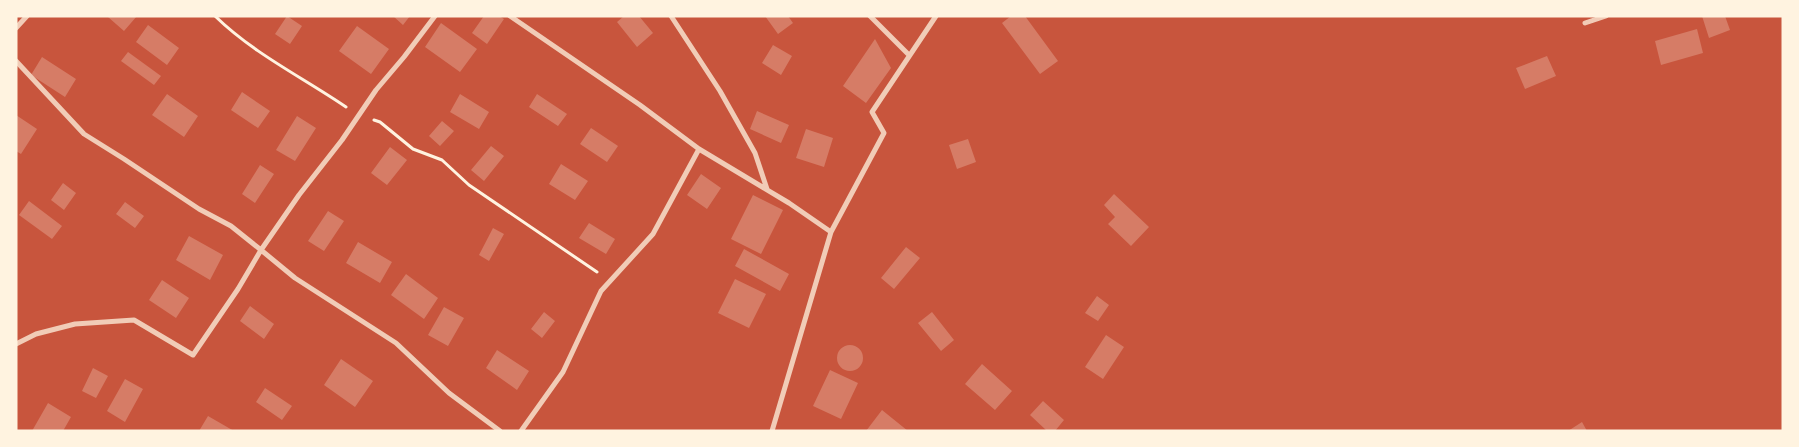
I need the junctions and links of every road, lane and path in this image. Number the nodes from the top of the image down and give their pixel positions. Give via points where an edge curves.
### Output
1 (27, 16) edge
2 (216, 16) edge
3 (435, 16) edge
4 (510, 16) edge
5 (671, 16) edge
6 (870, 16) edge
7 (936, 16) edge
8 (1606, 16) edge
9 (1585, 23) dead end
10 (16, 28) edge
11 (909, 55) junction
12 (16, 61) edge
13 (359, 115) junction
14 (699, 149) junction
15 (767, 189) junction
16 (831, 232) junction
17 (261, 250) junction
18 (610, 281) junction
19 (16, 344) edge
20 (500, 431) edge
21 (521, 431) edge
22 (772, 431) edge

1 - 10 street
2 - 13 path via 272,62
3 - 13 street
4 - 14 street
5 - 15 street via 720,91 755,153
6 - 11 street
7 - 11 street
8 - 9 street
11 - 16 street via 872,112 884,133
12 - 17 street via 84,134 199,209 231,226
13 - 17 street
13 - 18 path via 380,122 413,149 442,160 469,185
14 - 15 street
14 - 18 street via 653,234
15 - 16 street
16 - 22 street
17 - 19 street via 193,355 134,320 75,324 36,334
17 - 20 street via 295,278 396,343 449,393
18 - 21 street via 601,291 563,372

